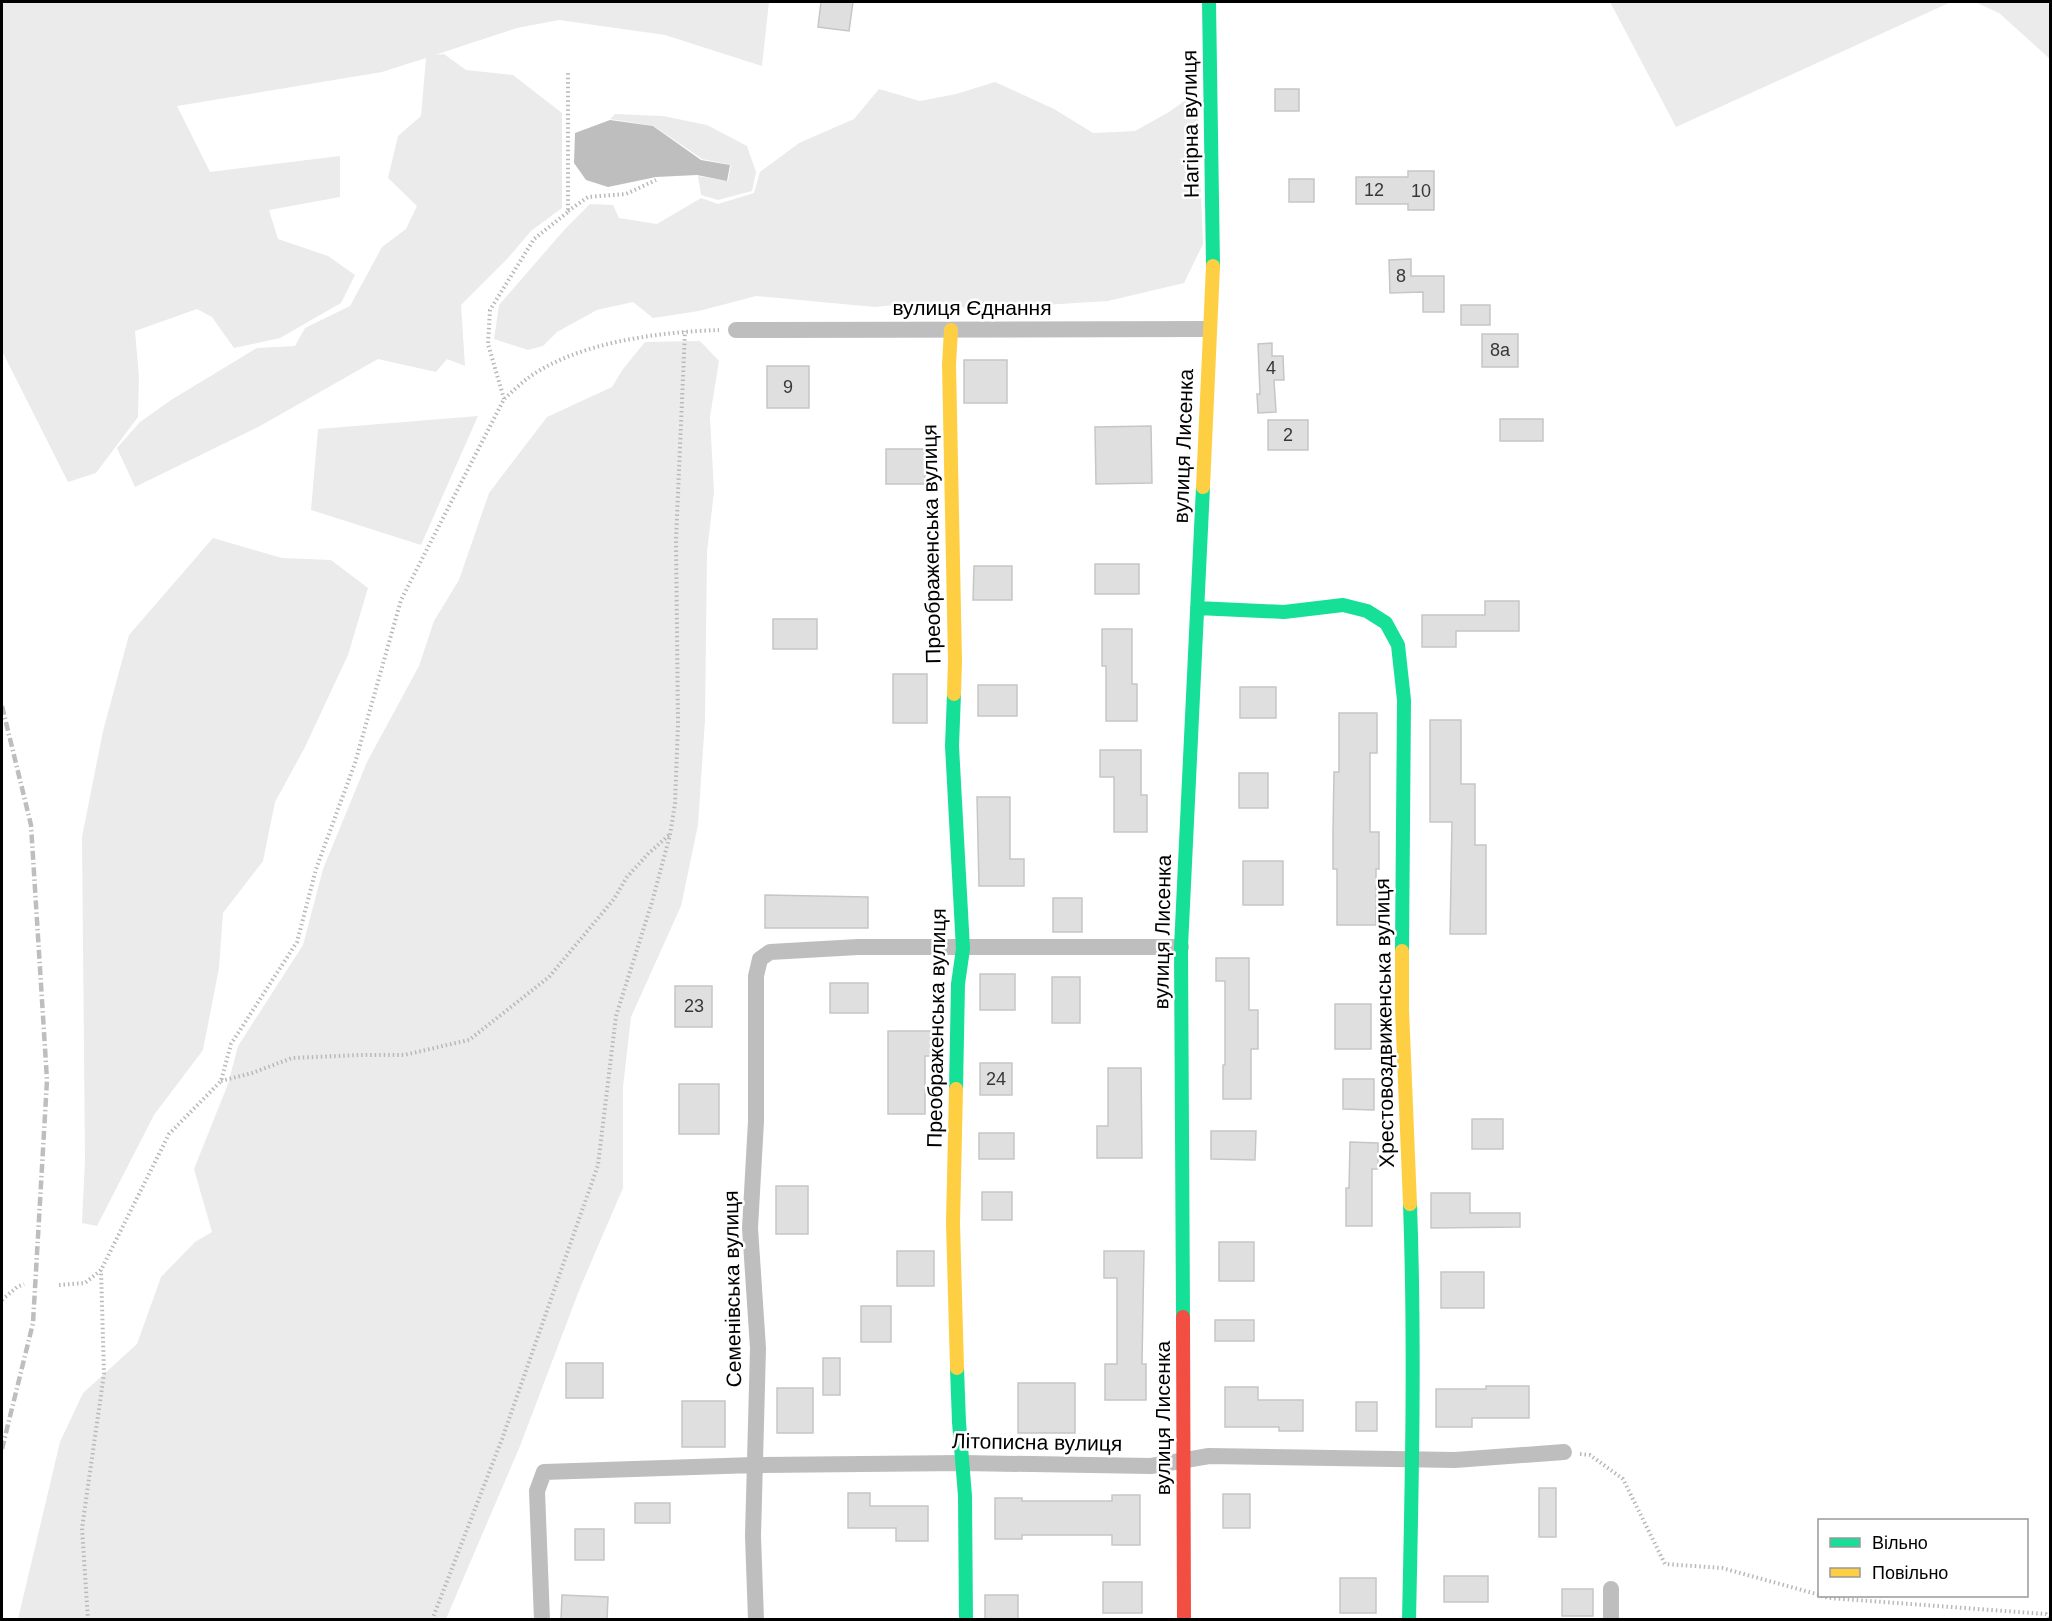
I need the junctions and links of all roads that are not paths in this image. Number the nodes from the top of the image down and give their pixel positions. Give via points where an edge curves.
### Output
1 (1209, 2) edge
2 (1214, 245) joint
3 (1209, 329) junction
4 (735, 330) road end
5 (951, 330) junction
6 (1197, 608) junction
7 (1181, 947) junction
8 (963, 949) junction
9 (1564, 1452) road end
10 (1412, 1460) junction
11 (1183, 1461) junction
12 (963, 1463) junction
13 (754, 1465) junction
14 (1611, 1589) dead end
15 (542, 1620) edge
16 (756, 1620) edge
17 (966, 1620) edge
18 (1184, 1620) edge
19 (1409, 1620) edge
20 (1611, 1620) edge

1 - 2 street, Нагірна вулиця
2 - 3 street, вулиця Лисенка
3 - 5 street, вулиця Єднання
3 - 6 street, вулиця Лисенка
4 - 5 street, вулиця Єднання
5 - 8 street, Преображенська вулиця via 955,662 952,746
6 - 7 street, вулиця Лисенка
6 - 10 street, Хрестовоздвиженська вулиця via 1284,612 1343,605 1367,611 1386,623 1398,645 1404,700 1402,1009 1412,1268
7 - 8 street
7 - 11 street, вулиця Лисенка
8 - 12 street, Преображенська вулиця via 958,984 953,1223
8 - 13 street, Семенівська вулиця via 847,948 770,952 760,959 756,976 750,1228 758,1348
9 - 10 street, Літописна вулиця
10 - 11 street, Літописна вулиця via 1209,1456
10 - 19 street, Хрестовоздвиженська вулиця
11 - 12 street, Літописна вулиця via 1151,1466
11 - 18 street, вулиця Лисенка
12 - 13 street, Літописна вулиця
12 - 17 street, Преображенська вулиця
13 - 15 street, Літописна вулиця via 544,1472 537,1491
13 - 16 street, Семенівська вулиця
14 - 20 street

